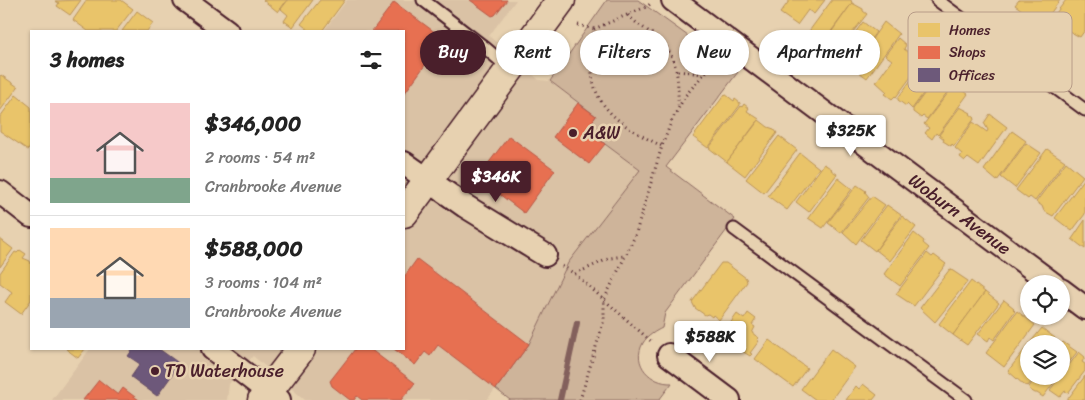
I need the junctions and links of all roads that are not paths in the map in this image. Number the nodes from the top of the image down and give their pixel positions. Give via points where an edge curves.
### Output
1 (185, 0) edge
2 (423, 0) edge
3 (561, 0) edge
4 (673, 0) edge
5 (937, 0) edge
6 (953, 12) edge
7 (226, 30) edge
8 (539, 30) edge
9 (496, 58) edge
10 (506, 75) edge
11 (1061, 92) edge
12 (1085, 110) edge
13 (405, 164) edge
14 (428, 181) junction
15 (0, 192) edge
16 (405, 212) edge
17 (30, 215) edge
18 (734, 229) dead end
19 (545, 255) road end
20 (1040, 275) edge
21 (1070, 297) edge
22 (1085, 308) edge
23 (214, 350) edge
24 (300, 350) edge
25 (669, 355) road end
26 (270, 397) edge
27 (730, 400) edge
28 (966, 400) edge

1 - 7 street
2 - 9 lane
3 - 8 main road
4 - 20 street, Woburn Avenue
5 - 6 lane
10 - 14 main road
11 - 12 lane
13 - 14 street
14 - 16 main road
14 - 19 street
15 - 17 street
18 - 28 lane
21 - 22 street
23 - 26 street
24 - 26 main road
25 - 27 street

